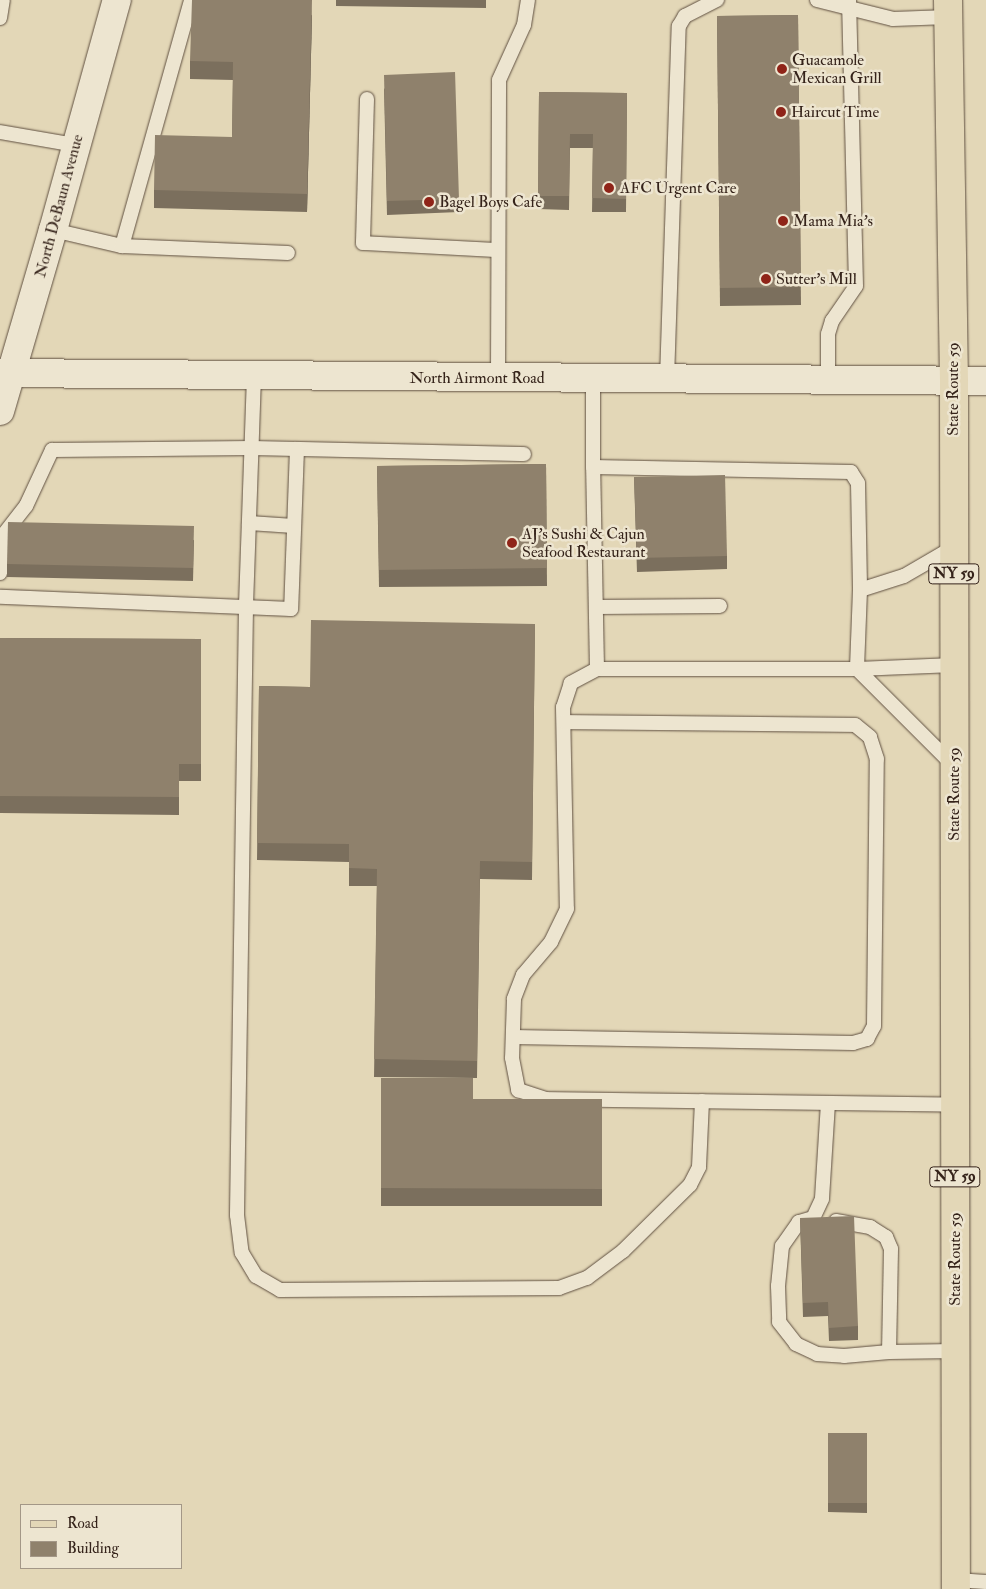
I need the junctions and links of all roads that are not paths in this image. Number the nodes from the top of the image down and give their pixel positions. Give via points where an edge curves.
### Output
1 (3, 0) edge
2 (117, 0) edge
3 (191, 0) edge
4 (528, 0) edge
5 (717, 0) edge
6 (817, 0) edge
7 (850, 5) edge
8 (948, 8) edge
9 (0, 18) edge
10 (367, 99) dead end
11 (0, 132) edge
12 (75, 145) junction
13 (53, 230) junction
14 (122, 246) junction
15 (498, 250) junction
16 (288, 253) dead end
17 (5, 373) edge
18 (254, 376) junction
19 (498, 378) junction
20 (592, 378) junction
21 (667, 379) junction
22 (828, 381) junction
23 (954, 381) junction
24 (986, 381) edge
25 (0, 411) edge
26 (252, 448) junction
27 (297, 449) junction
28 (524, 454) dead end
29 (594, 468) junction
30 (248, 523) junction
31 (294, 526) junction
32 (954, 547) junction
33 (0, 573) edge
34 (860, 590) junction
35 (0, 597) edge
36 (596, 606) junction
37 (720, 606) dead end
38 (246, 607) junction
39 (954, 665) junction
40 (597, 669) junction
41 (857, 669) junction
42 (564, 722) junction
43 (954, 766) junction
44 (513, 1037) junction
45 (702, 1101) junction
46 (828, 1103) junction
47 (955, 1105) junction
48 (812, 1218) junction
49 (955, 1351) junction
50 (889, 1352) junction
51 (986, 1582) edge
52 (956, 1585) edge

1 - 9 lane
2 - 12 street, North DeBaun Avenue
3 - 14 lane
4 - 15 lane via 524,25 499,80
5 - 21 lane via 686,16 679,26
6 - 7 lane
7 - 8 lane via 893,20
7 - 22 lane via 856,286 832,320 828,334
8 - 23 main road, State Route 59 / NY 59
10 - 15 lane via 363,243
11 - 12 lane
12 - 13 street, North DeBaun Avenue
13 - 14 lane
13 - 17 street, North DeBaun Avenue
14 - 16 lane
15 - 19 lane
17 - 18 street, North Airmont Road
17 - 25 street, North DeBaun Avenue
18 - 19 street, North Airmont Road
18 - 26 lane
19 - 20 street, North Airmont Road
20 - 21 street, North Airmont Road
20 - 29 lane
21 - 22 street, North Airmont Road
22 - 23 street, North Airmont Road
23 - 24 street, North Airmont Road
23 - 32 main road, State Route 59 / NY 59
26 - 27 lane
26 - 30 lane
26 - 33 lane via 52,450 26,506 4,534
27 - 28 lane
27 - 31 lane
29 - 34 lane via 851,472 858,483
29 - 36 lane
30 - 31 lane
30 - 38 lane
31 - 38 lane via 291,608
32 - 34 lane via 904,576
32 - 39 main road, State Route 59 / NY 59
34 - 41 lane
35 - 38 lane
36 - 37 lane
36 - 40 lane
38 - 45 lane via 237,1215 242,1252 256,1276 280,1290 559,1288 587,1278 623,1251 690,1185 699,1167
39 - 41 lane
39 - 43 main road, State Route 59 / NY 59
40 - 41 lane
40 - 42 lane via 571,683 563,707
41 - 43 lane
42 - 44 lane via 567,909 551,942 523,975 514,998
42 - 44 lane via 855,725 870,737 877,759 874,1026 867,1039 853,1043
43 - 47 main road, State Route 59 / NY 59
44 - 45 lane via 512,1058 518,1090 546,1098
45 - 46 lane
46 - 47 lane
46 - 48 lane via 825,1178 822,1199
47 - 49 main road, State Route 59 / NY 59
48 - 50 lane via 870,1227 886,1237 891,1248
48 - 50 lane via 798,1222 782,1246 779,1322 796,1344 818,1354 844,1356
49 - 50 lane
49 - 52 main road, State Route 59 / NY 59
51 - 52 lane

